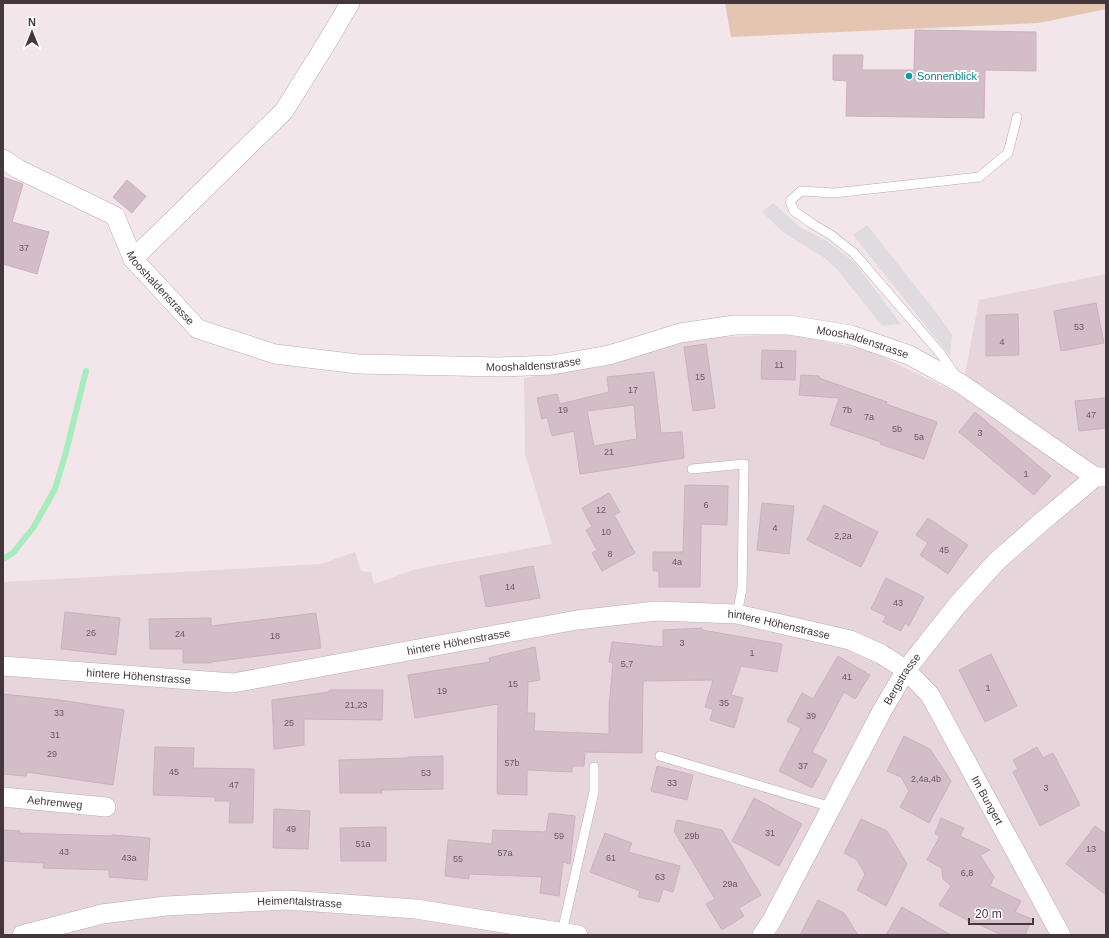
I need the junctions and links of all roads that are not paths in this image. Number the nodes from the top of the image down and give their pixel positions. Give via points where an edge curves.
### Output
1 (350, 3) edge
2 (1017, 117) dead end
3 (3, 159) edge
4 (133, 259) junction
5 (960, 383) junction
6 (692, 469) dead end
7 (1100, 477) edge
8 (737, 614) junction
9 (3, 666) edge
10 (906, 670) junction
11 (660, 756) dead end
12 (594, 767) dead end
13 (3, 797) edge
14 (831, 807) junction
15 (106, 808) dead end
16 (570, 934) edge
17 (22, 935) edge
18 (762, 935) edge
19 (1062, 935) edge

1 - 4 street via 284,111
2 - 5 lane via 1008,153 979,177 834,193 801,191 790,201 794,211 854,253 940,353
3 - 4 street, Mooshaldenstrasse via 18,170 115,216
4 - 5 street, Mooshaldenstrasse via 198,329 275,354 358,364 499,367 552,365 609,355 680,332 735,325 789,325 851,335 908,355
5 - 7 street, Mooshaldenstrasse
6 - 8 lane via 744,464 742,589
7 - 10 street, Bergstrasse via 997,561 958,604
8 - 9 street, hintere Höhenstrasse via 656,611 577,620 233,683
8 - 10 street, hintere Höhenstrasse via 850,640 881,654
10 - 14 street, Bergstrasse
10 - 19 street, Im Bungert via 930,694
11 - 14 lane
12 - 16 lane via 594,792
13 - 15 street, Aehrenweg
14 - 18 street, Bergstrasse
16 - 17 street, Heimentalstrasse via 416,909 287,900 166,906 102,914

